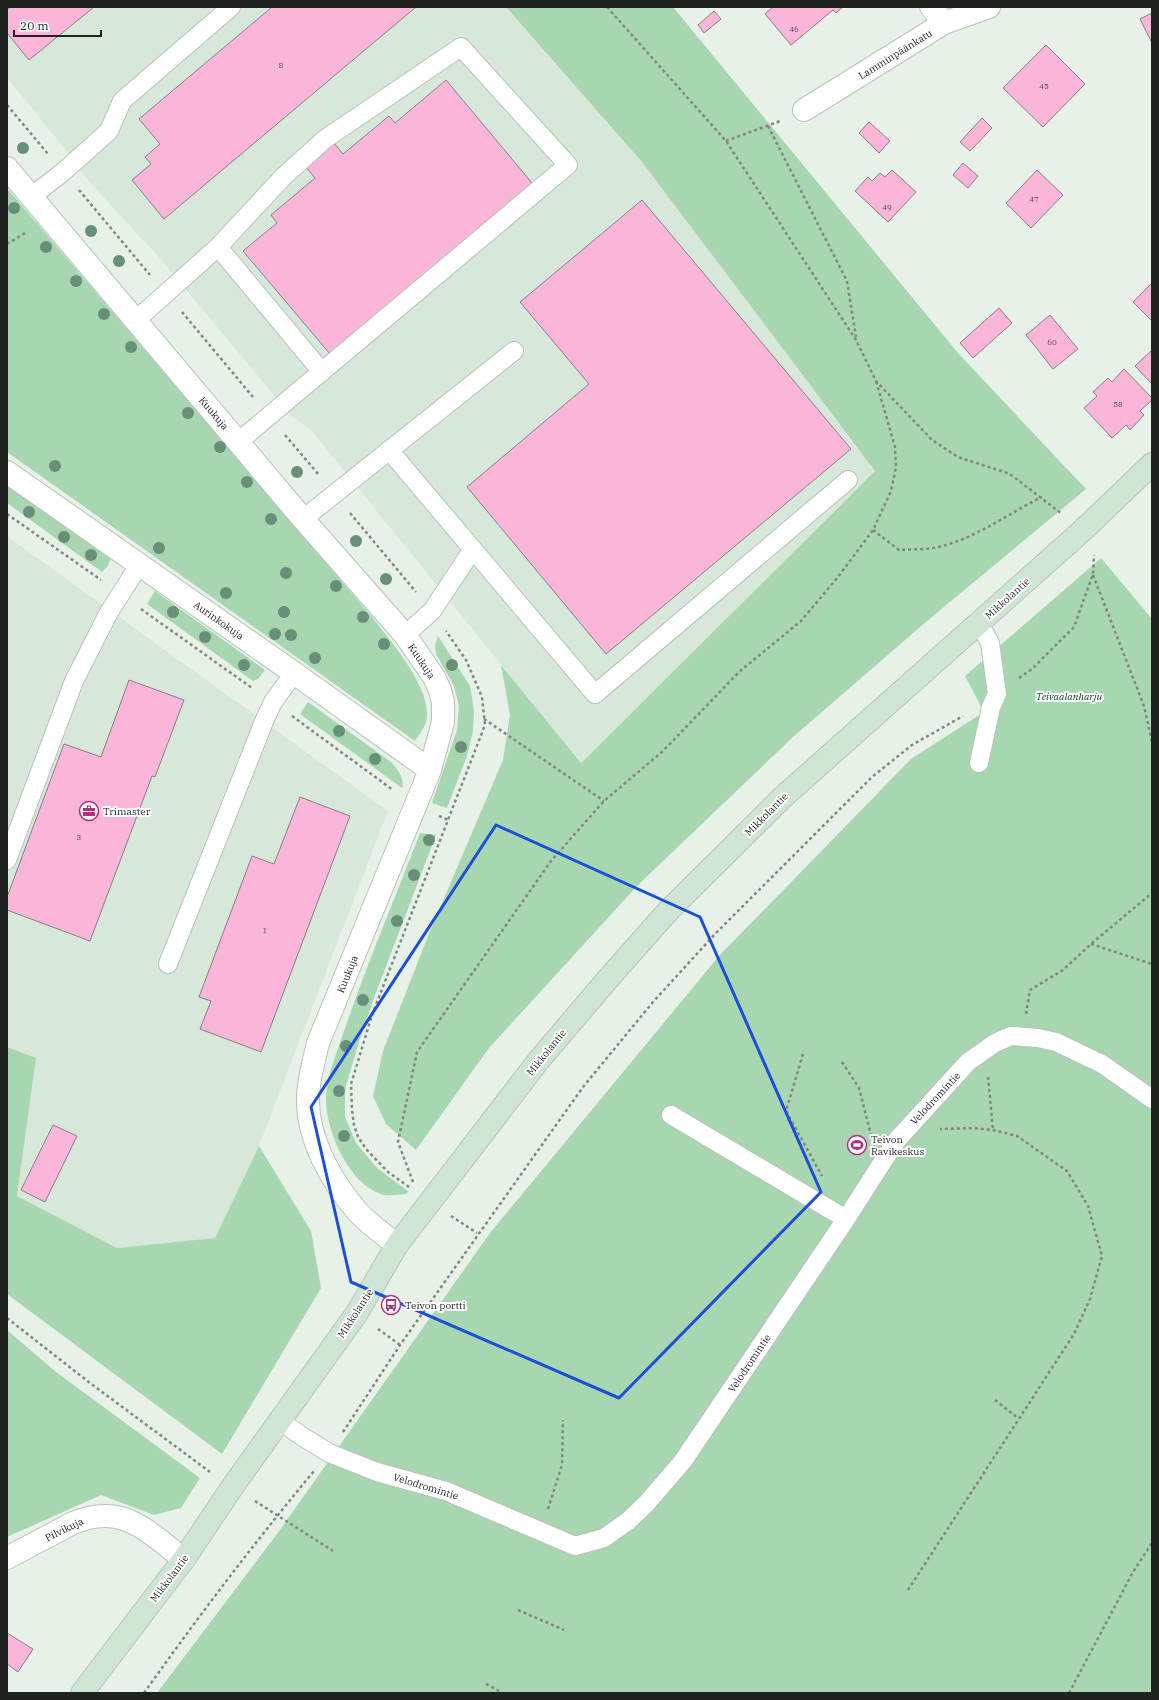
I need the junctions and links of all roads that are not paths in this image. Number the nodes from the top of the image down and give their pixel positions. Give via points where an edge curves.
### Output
1 (231, 7) edge
2 (989, 7) edge
3 (938, 15) edge
4 (804, 110) road end
5 (7, 168) edge
6 (31, 197) junction
7 (218, 247) junction
8 (136, 320) junction
9 (514, 351) dead end
10 (322, 372) junction
11 (238, 442) junction
12 (390, 450) junction
13 (1152, 464) edge
14 (7, 472) edge
15 (848, 480) dead end
16 (303, 519) junction
17 (473, 549) junction
18 (139, 565) junction
19 (978, 623) junction
20 (405, 635) junction
21 (294, 673) junction
22 (979, 763) dead end
23 (430, 770) junction
24 (7, 860) edge
25 (168, 964) dead end
26 (1152, 1099) edge
27 (671, 1115) dead end
28 (846, 1219) junction
29 (397, 1245) junction
30 (280, 1420) junction
31 (574, 1546) junction
32 (594, 1554) dead end
33 (7, 1558) edge
34 (184, 1559) junction
35 (82, 1693) edge

1 - 6 lane via 122,101 109,131
2 - 3 street, Lamminpäänkatu
3 - 4 street, Lamminpäänkatu
5 - 6 street, Kuukuja
6 - 8 street, Kuukuja
7 - 8 lane
7 - 10 lane
7 - 10 lane via 284,176 326,139 461,47 568,165
8 - 11 street, Kuukuja
9 - 12 lane
10 - 11 lane
11 - 16 street, Kuukuja
12 - 16 lane
12 - 17 lane
13 - 19 main road, Mikkolantie via 1082,531
14 - 18 street, Aurinkokuja
15 - 17 lane via 595,694
16 - 20 street, Kuukuja
17 - 20 lane via 432,611
18 - 21 street, Aurinkokuja
18 - 24 lane via 120,594 74,681
19 - 22 lane via 990,643 997,694 991,707
19 - 29 main road, Mikkolantie via 788,792 669,910 539,1060
20 - 23 street, Kuukuja via 434,677 443,702 442,727
21 - 23 street, Aurinkokuja
21 - 25 lane via 273,702
23 - 29 street, Kuukuja via 318,1044 308,1097 315,1139 332,1176 358,1212
26 - 28 lane, Velodromintie via 1102,1064 1056,1042 1011,1036 995,1043 968,1062 896,1141
27 - 28 lane
28 - 31 lane, Velodromintie via 683,1461 628,1521 604,1538
29 - 30 main road, Mikkolantie via 357,1313
30 - 31 lane, Velodromintie via 329,1453 377,1472 446,1491
30 - 34 main road, Mikkolantie
31 - 32 lane
33 - 34 street, Pilvikuja via 84,1518 104,1515 127,1519
34 - 35 main road, Mikkolantie

